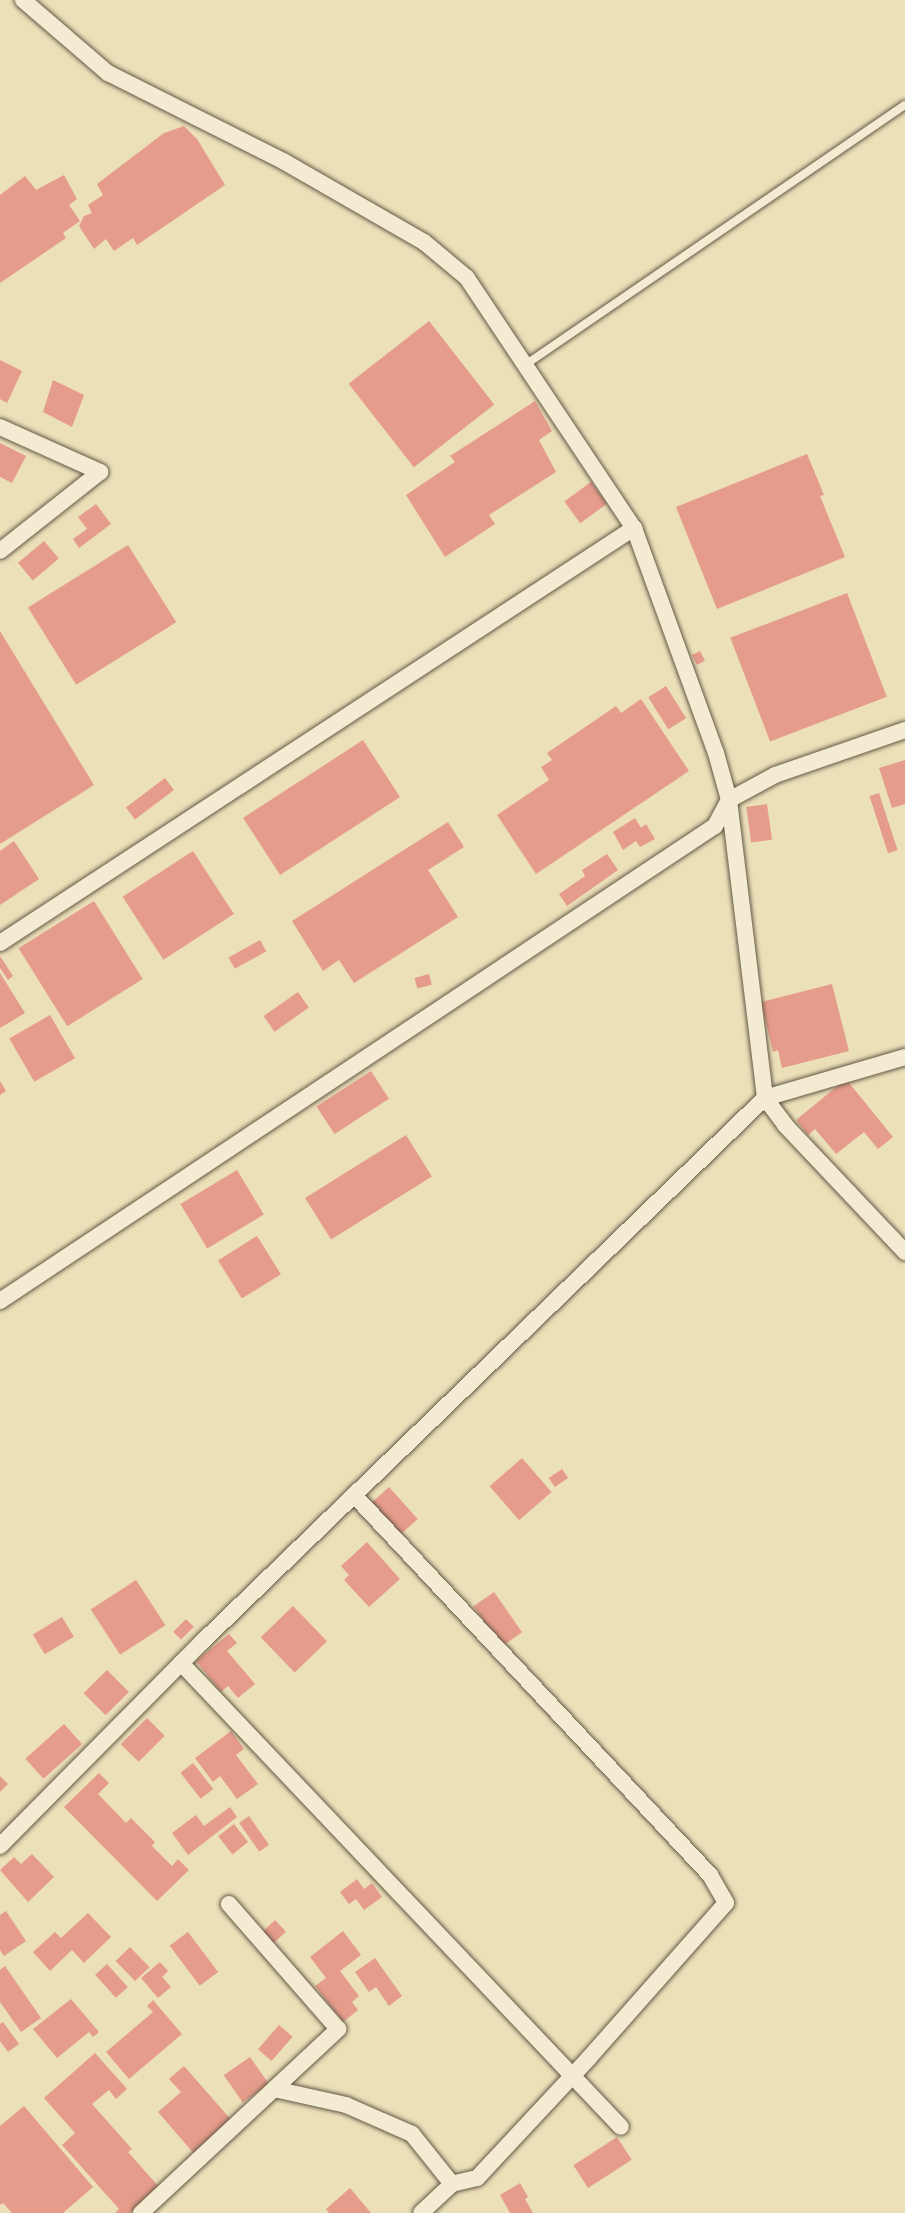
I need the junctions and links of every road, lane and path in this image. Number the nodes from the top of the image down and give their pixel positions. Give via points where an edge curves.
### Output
1 (22, 0) edge
2 (905, 105) edge
3 (525, 365) junction
4 (0, 427) edge
5 (634, 528) junction
6 (0, 550) edge
7 (905, 730) edge
8 (729, 800) junction
9 (0, 943) edge
10 (905, 1057) edge
11 (765, 1098) junction
12 (905, 1252) edge
13 (0, 1301) edge
14 (354, 1495) junction
15 (181, 1663) junction
16 (0, 1846) edge
17 (229, 1904) dead end
18 (572, 2076) junction
19 (274, 2089) junction
20 (621, 2127) dead end
21 (452, 2184) junction
22 (141, 2213) edge
23 (421, 2213) edge

1 - 3 street via 108,73 282,161 424,242 467,278
2 - 3 lane
3 - 5 street
4 - 6 street via 100,472
5 - 8 street via 716,753
5 - 9 street
7 - 8 street via 775,775
8 - 11 street
8 - 13 street via 715,826
10 - 11 street
11 - 12 street via 785,1125
11 - 14 street
14 - 15 street
14 - 18 street via 710,1875 726,1903
15 - 16 street
15 - 18 street
17 - 19 street via 338,2029
18 - 20 street
18 - 21 street via 477,2178
19 - 21 street via 346,2105 412,2134
19 - 22 street
21 - 23 street

